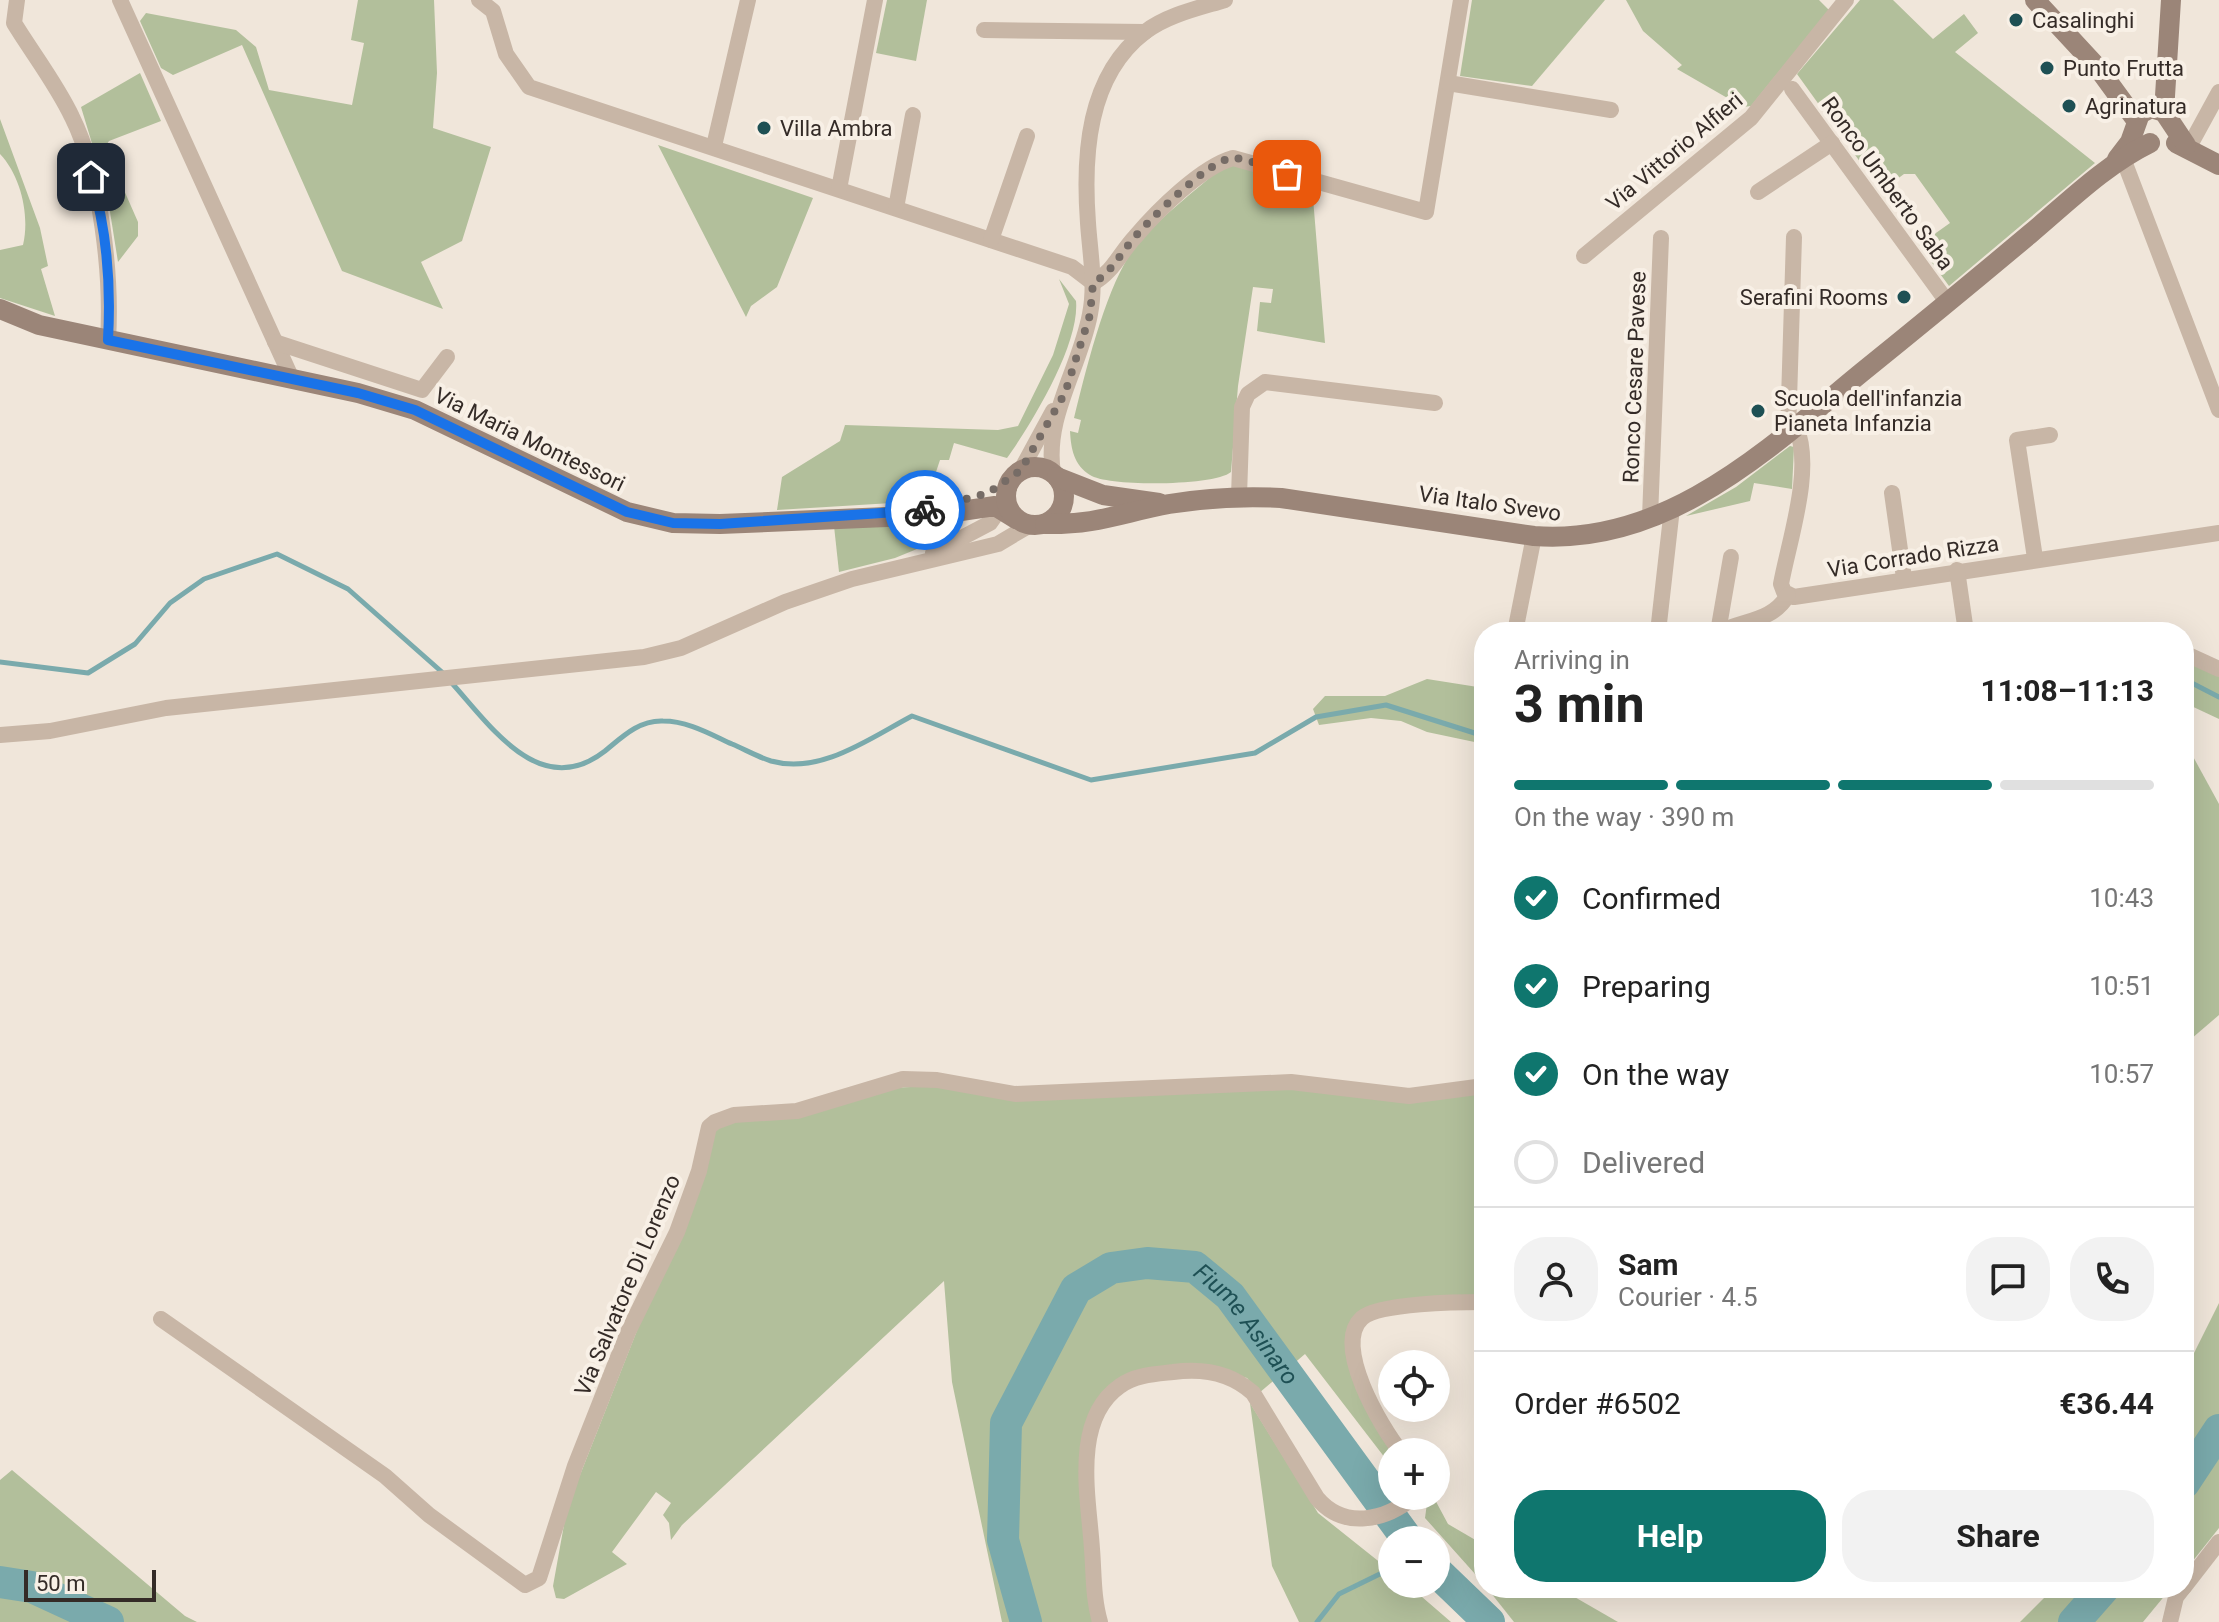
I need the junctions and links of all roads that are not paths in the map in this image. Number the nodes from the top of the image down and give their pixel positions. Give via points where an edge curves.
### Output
1 (17, 0) edge
2 (120, 0) edge
3 (479, 0) edge
4 (748, 0) edge
5 (875, 0) edge
6 (1225, 0) edge
7 (1461, 0) edge
8 (1846, 0) edge
9 (2035, 0) edge
10 (2171, 0) edge
11 (984, 30) dead end
12 (1145, 32) junction
13 (1448, 83) junction
14 (1792, 89) dead end
15 (2219, 92) edge
16 (1611, 110) dead end
17 (913, 115) dead end
18 (2166, 115) junction
19 (2145, 133) junction
20 (1027, 136) dead end
21 (1832, 143) junction
22 (714, 146) junction
23 (2187, 146) junction
24 (2119, 158) junction
25 (2219, 165) edge
26 (839, 189) junction
27 (1758, 192) dead end
28 (896, 208) junction
29 (1794, 237) dead end
30 (1661, 238) dead end
31 (991, 240) junction
32 (1584, 256) dead end
33 (1093, 283) junction
34 (1948, 303) junction
35 (0, 309) edge
36 (108, 340) junction
37 (275, 342) junction
38 (447, 357) dead end
39 (292, 379) junction
40 (1065, 393) junction
41 (1435, 403) dead end
42 (2219, 410) edge
43 (1792, 430) junction
44 (2050, 435) dead end
45 (1017, 473) junction
46 (1055, 475) junction
47 (1892, 493) dead end
48 (1239, 496) junction
49 (1167, 505) junction
50 (1672, 508) junction
51 (905, 514) junction
52 (934, 515) junction
53 (1020, 515) junction
54 (1650, 517) junction
55 (2219, 533) edge
56 (1534, 536) junction
57 (942, 548) junction
58 (1731, 557) dead end
59 (2035, 558) junction
60 (914, 564) junction
61 (1957, 570) junction
62 (1904, 578) junction
63 (1788, 595) junction
64 (1517, 622) edge
65 (1659, 622) edge
66 (1721, 622) edge
67 (1741, 622) edge
68 (1965, 622) edge
69 (2194, 658) edge
70 (2219, 669) edge
71 (0, 735) edge
72 (1474, 1087) edge
73 (1474, 1303) edge
74 (161, 1319) dead end
75 (1394, 1438) edge
76 (1389, 1510) edge
77 (2219, 1542) edge
78 (2194, 1575) edge
79 (2176, 1598) edge
80 (1100, 1622) edge
81 (2170, 1622) edge

1 - 36 street via 14,23 73,118 100,206 110,306
2 - 37 street
3 - 22 street via 493,11 506,54 529,87
4 - 22 street
5 - 26 street
6 - 12 street via 1174,16
7 - 13 street
8 - 32 street, Via Vittorio Alfieri via 1751,118
9 - 19 street via 2098,68
10 - 18 street
11 - 12 street
12 - 33 street via 1101,89 1089,129
13 - 16 street
13 - 33 street via 1426,212 1233,158 1209,167 1135,237 1107,276
14 - 21 street, Ronco Umberto Saba
15 - 23 street
17 - 28 street
18 - 19 street via 2168,133
18 - 19 street, Via Italo Svevo via 2151,108
18 - 23 street
19 - 23 street
19 - 24 street, Via Italo Svevo
20 - 31 street
21 - 27 street
21 - 34 street, Ronco Umberto Saba
22 - 26 street
23 - 25 street
24 - 34 street, Via Italo Svevo
24 - 42 street
26 - 28 street
28 - 31 street
29 - 43 street
30 - 54 street, Ronco Cesare Pavese
31 - 33 street via 1072,267
33 - 40 street via 1090,315
34 - 43 street, Via Italo Svevo
35 - 36 street, Via Maria Montessori via 39,325
36 - 39 street, Via Maria Montessori
37 - 38 street via 422,390
37 - 39 street
39 - 51 street, Via Maria Montessori via 415,410 627,512 673,523
40 - 45 street
40 - 46 street via 1052,436
41 - 48 street via 1265,382 1248,394 1242,407
43 - 50 street, Via Italo Svevo via 1728,480
43 - 63 street via 1803,461 1781,584
44 - 59 street via 2017,440
45 - 46 street via 1038,467
45 - 51 street via 971,500
45 - 53 street
46 - 49 street via 1103,495
46 - 53 street via 1063,489 1058,515
47 - 62 street
48 - 49 street, Via Italo Svevo
48 - 56 street, Via Italo Svevo
49 - 53 street via 1108,520
50 - 54 street, Via Italo Svevo
50 - 65 street
51 - 52 street
52 - 53 street via 995,506
52 - 57 street via 946,530
53 - 57 street via 990,523
53 - 60 street via 998,544
54 - 56 street, Via Italo Svevo via 1571,538
55 - 59 street, Via Corrado Rizza
56 - 64 street
57 - 60 street
58 - 66 street
59 - 61 street, Via Corrado Rizza
60 - 71 street via 785,602 681,648 644,657 166,708 50,731
61 - 62 street, Via Corrado Rizza
61 - 68 street
62 - 63 street, Via Corrado Rizza
63 - 67 street via 1766,618
69 - 70 street
72 - 74 street, Via Salvatore Di Lorenzo via 1409,1096 1291,1082 1015,1094 903,1079 797,1111 734,1115 715,1122 709,1127 677,1232 628,1332 575,1466 539,1578 525,1585 385,1476
73 - 75 street via 1395,1308 1363,1317 1355,1328 1353,1362
76 - 80 street via 1342,1519 1327,1510 1253,1393 1242,1384 1202,1371 1136,1378 1106,1399 1089,1440 1086,1498
77 - 78 street
79 - 81 street

